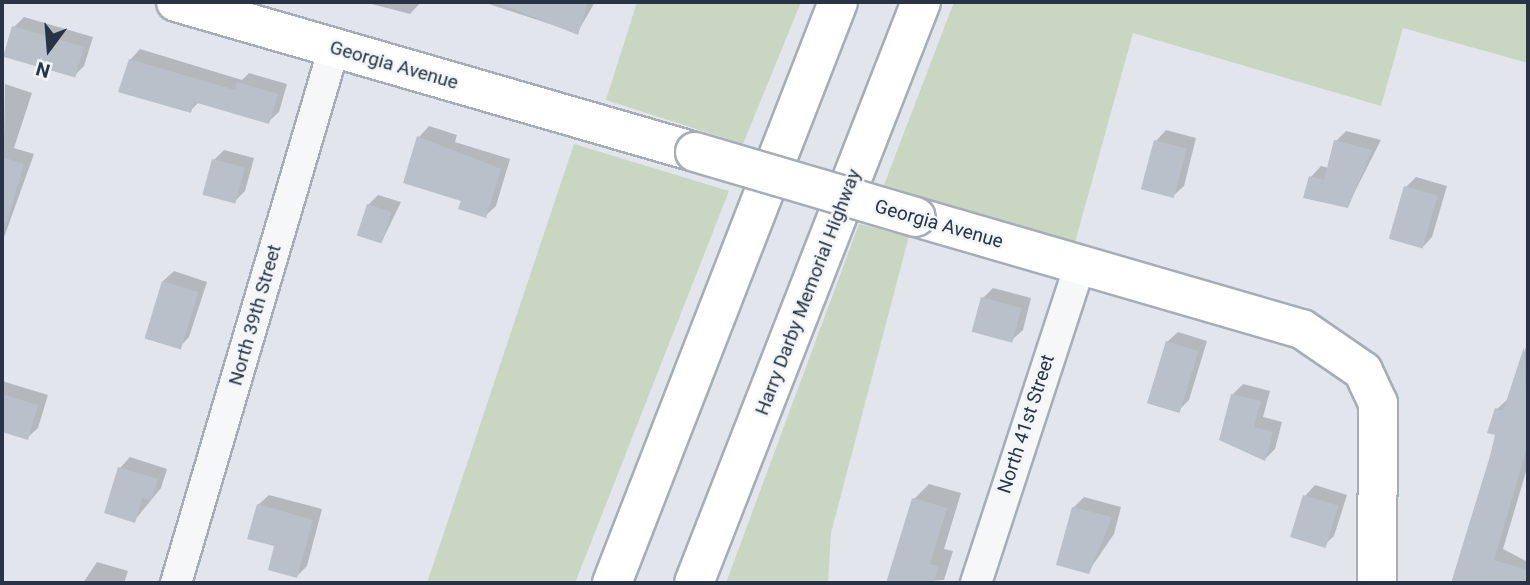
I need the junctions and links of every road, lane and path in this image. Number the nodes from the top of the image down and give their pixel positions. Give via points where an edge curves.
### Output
1 (176, 2) edge
2 (838, 2) edge
3 (921, 2) edge
4 (334, 48) junction
5 (1080, 265) junction
6 (176, 583) edge
7 (612, 583) edge
8 (694, 583) edge
9 (976, 583) edge
10 (1377, 583) edge

1 - 4 main road, Georgia Avenue
2 - 7 main road
3 - 8 main road, Harry Darby Memorial Highway
4 - 5 main road, Georgia Avenue, bridge
4 - 6 street, North 39th Street
5 - 9 street, North 41st Street
5 - 10 main road, Georgia Avenue via 1302,329 1363,371 1378,402

